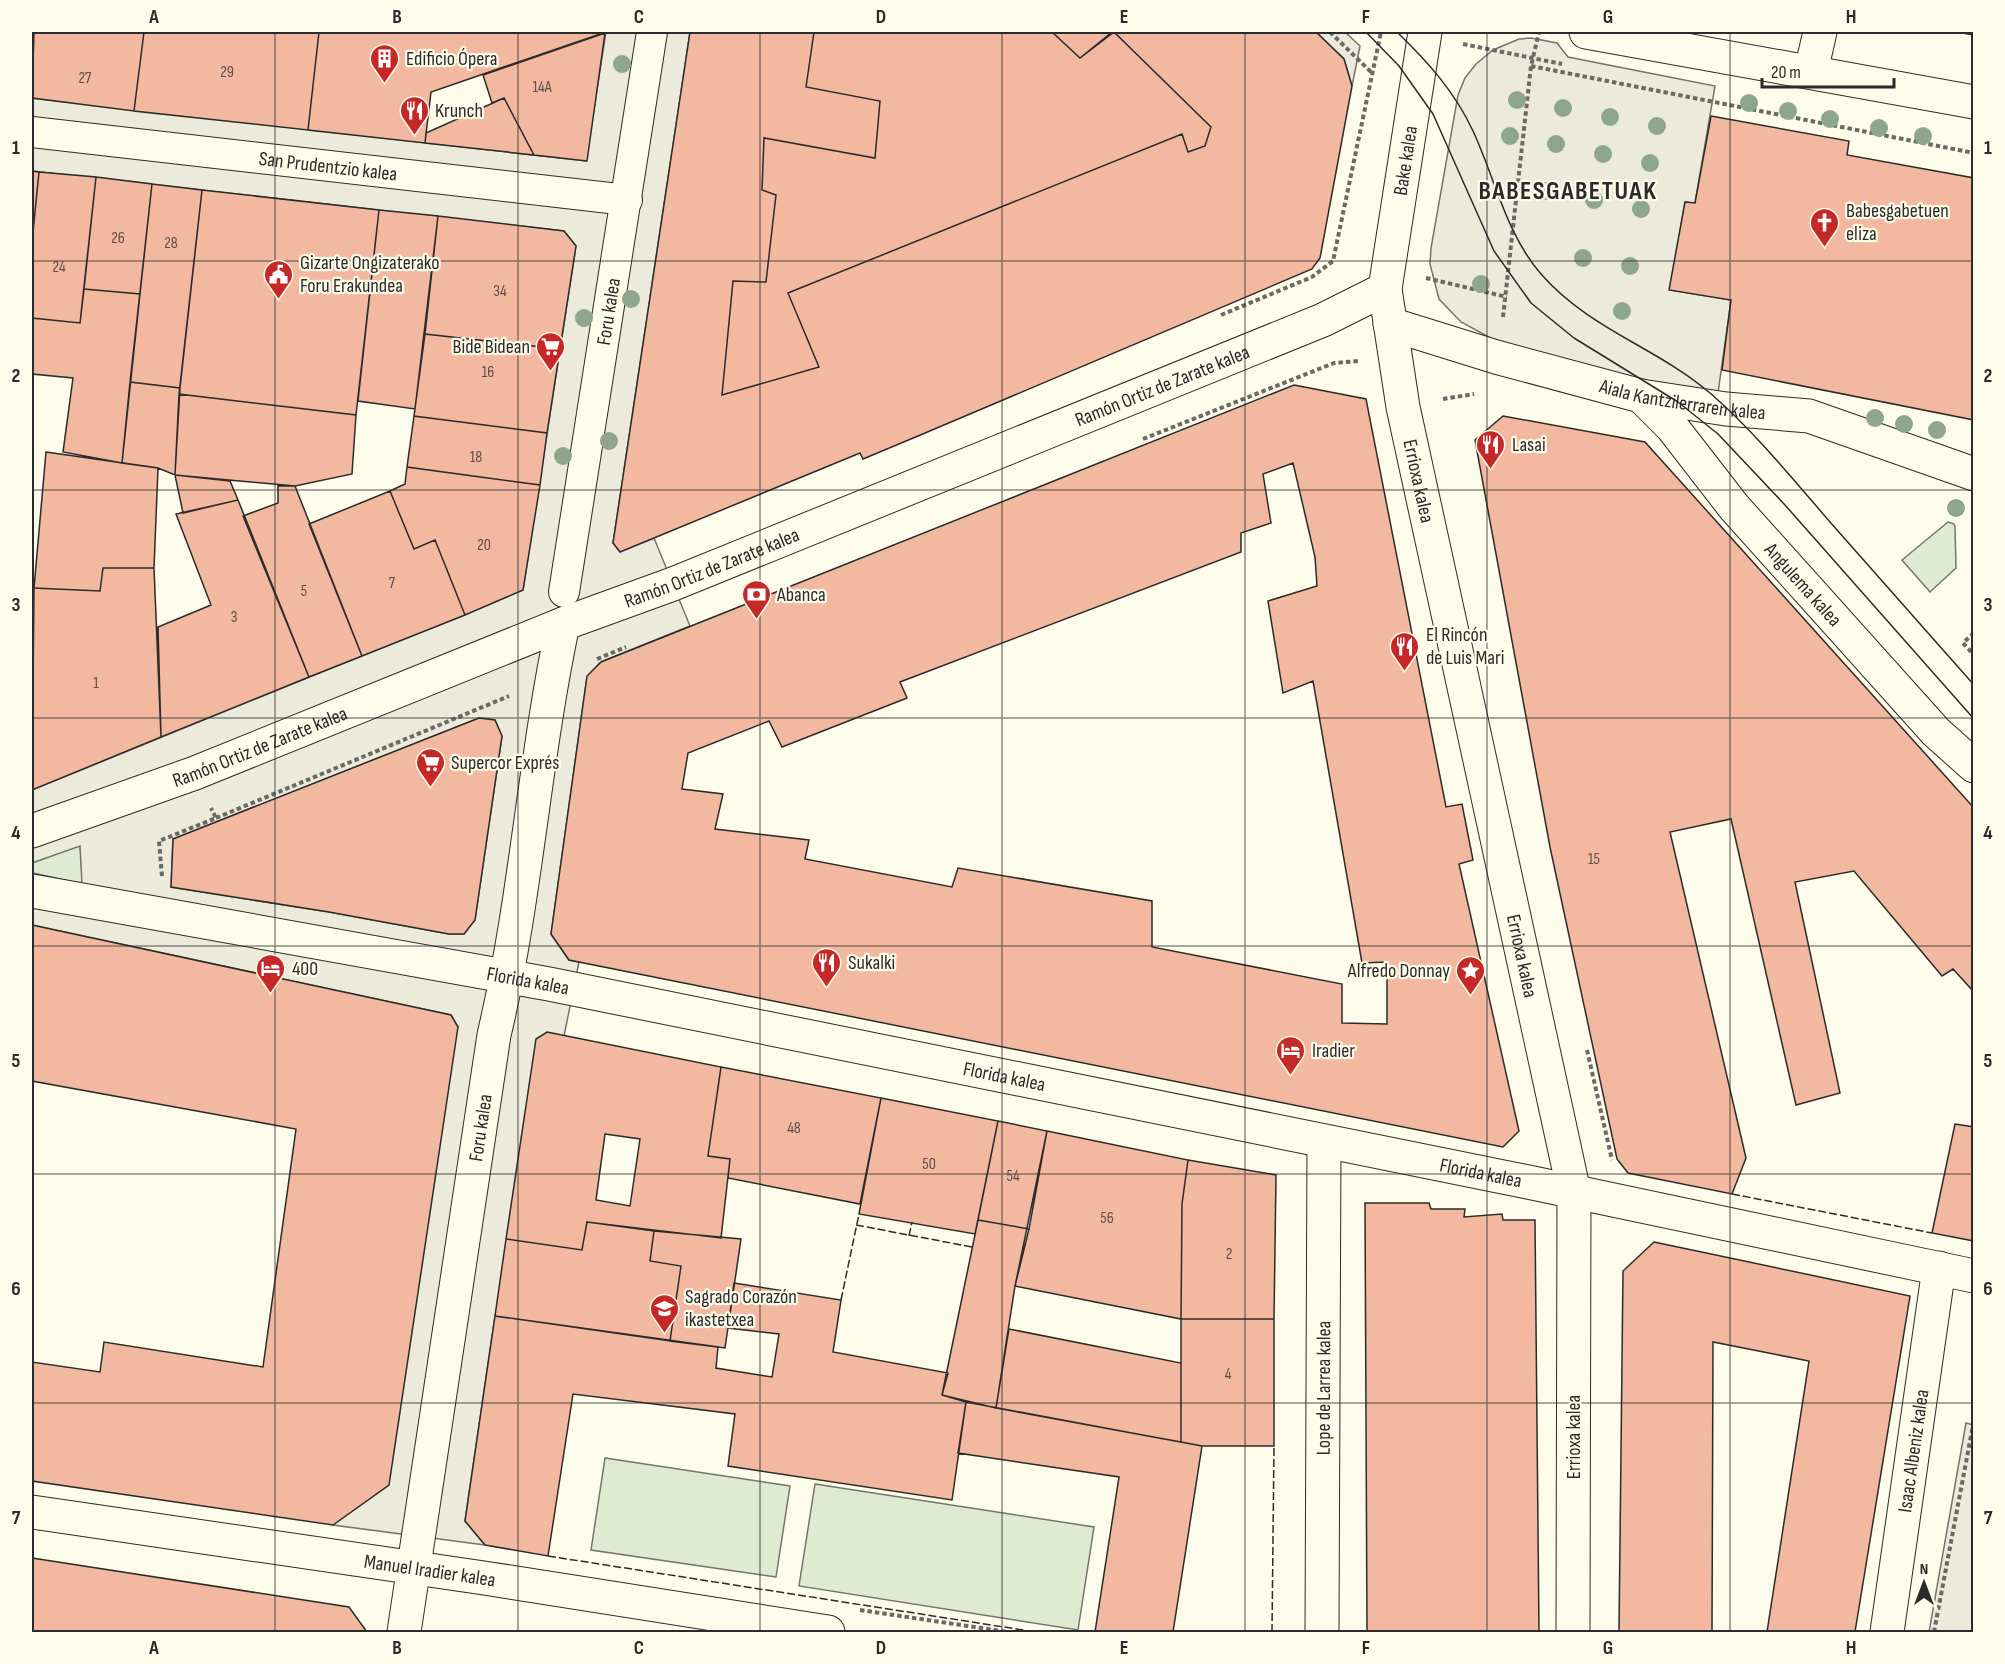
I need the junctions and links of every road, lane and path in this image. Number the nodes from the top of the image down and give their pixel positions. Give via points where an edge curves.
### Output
1 (652, 32) edge
2 (1330, 32) edge
3 (1381, 32) edge
4 (1425, 32) edge
5 (1539, 32) edge
6 (1586, 32) edge
7 (1820, 32) edge
8 (1531, 66) junction
9 (1812, 71) junction
10 (1373, 74) junction
11 (1974, 102) edge
12 (32, 132) edge
13 (1974, 153) edge
14 (627, 200) junction
15 (1312, 277) dead end
16 (1385, 289) junction
17 (1507, 297) dead end
18 (1390, 324) junction
19 (1478, 393) dead end
20 (1641, 396) junction
21 (1439, 400) dead end
22 (1974, 474) edge
23 (564, 608) junction
24 (1974, 633) edge
25 (1974, 655) edge
26 (512, 695) dead end
27 (1974, 766) edge
28 (216, 818) dead end
29 (32, 831) edge
30 (32, 891) edge
31 (508, 976) junction
32 (1584, 1039) dead end
33 (1324, 1142) junction
34 (1614, 1167) dead end
35 (1574, 1192) junction
36 (1939, 1268) junction
37 (1974, 1276) edge
38 (1974, 1420) edge
39 (32, 1512) edge
40 (414, 1569) junction
41 (404, 1632) edge
42 (828, 1632) edge
43 (1322, 1632) edge
44 (1573, 1632) edge
45 (1887, 1632) edge
46 (1934, 1632) edge

1 - 14 street, Foru kalea
2 - 10 path
3 - 10 path
4 - 16 street, Bake kalea
5 - 8 path
6 - 9 street
7 - 9 street
8 - 13 path
8 - 17 path
9 - 11 street
10 - 15 path via 1333,261
12 - 14 street, San Prudentzio kalea
14 - 23 street, Foru kalea
16 - 18 street, Errioxa kalea
16 - 23 street, Ramón Ortiz de Zarate kalea via 1323,320 684,579
18 - 20 street, Aiala Kantzilerraren kalea
18 - 35 street, Errioxa kalea via 1403,407
19 - 21 path
20 - 22 street, Aiala Kantzilerraren kalea via 1809,416
20 - 27 street, Angulema kalea via 1672,427 1734,507 1912,706
23 - 29 street, Ramón Ortiz de Zarate kalea via 204,770
23 - 31 street, Foru kalea
24 - 25 path via 1963,643
26 - 28 path
30 - 31 street, Florida kalea
31 - 33 street, Florida kalea
31 - 40 street, Foru kalea via 494,1035
32 - 34 path
33 - 35 street, Florida kalea
33 - 43 street, Lope de Larrea kalea
35 - 36 street, Florida kalea
35 - 44 street, Errioxa kalea
36 - 37 street, Florida kalea
36 - 45 street, Isaac Albeniz kalea
38 - 46 path
39 - 40 street, Manuel Iradier kalea
40 - 41 street, Foru kalea
40 - 42 street, Manuel Iradier kalea

